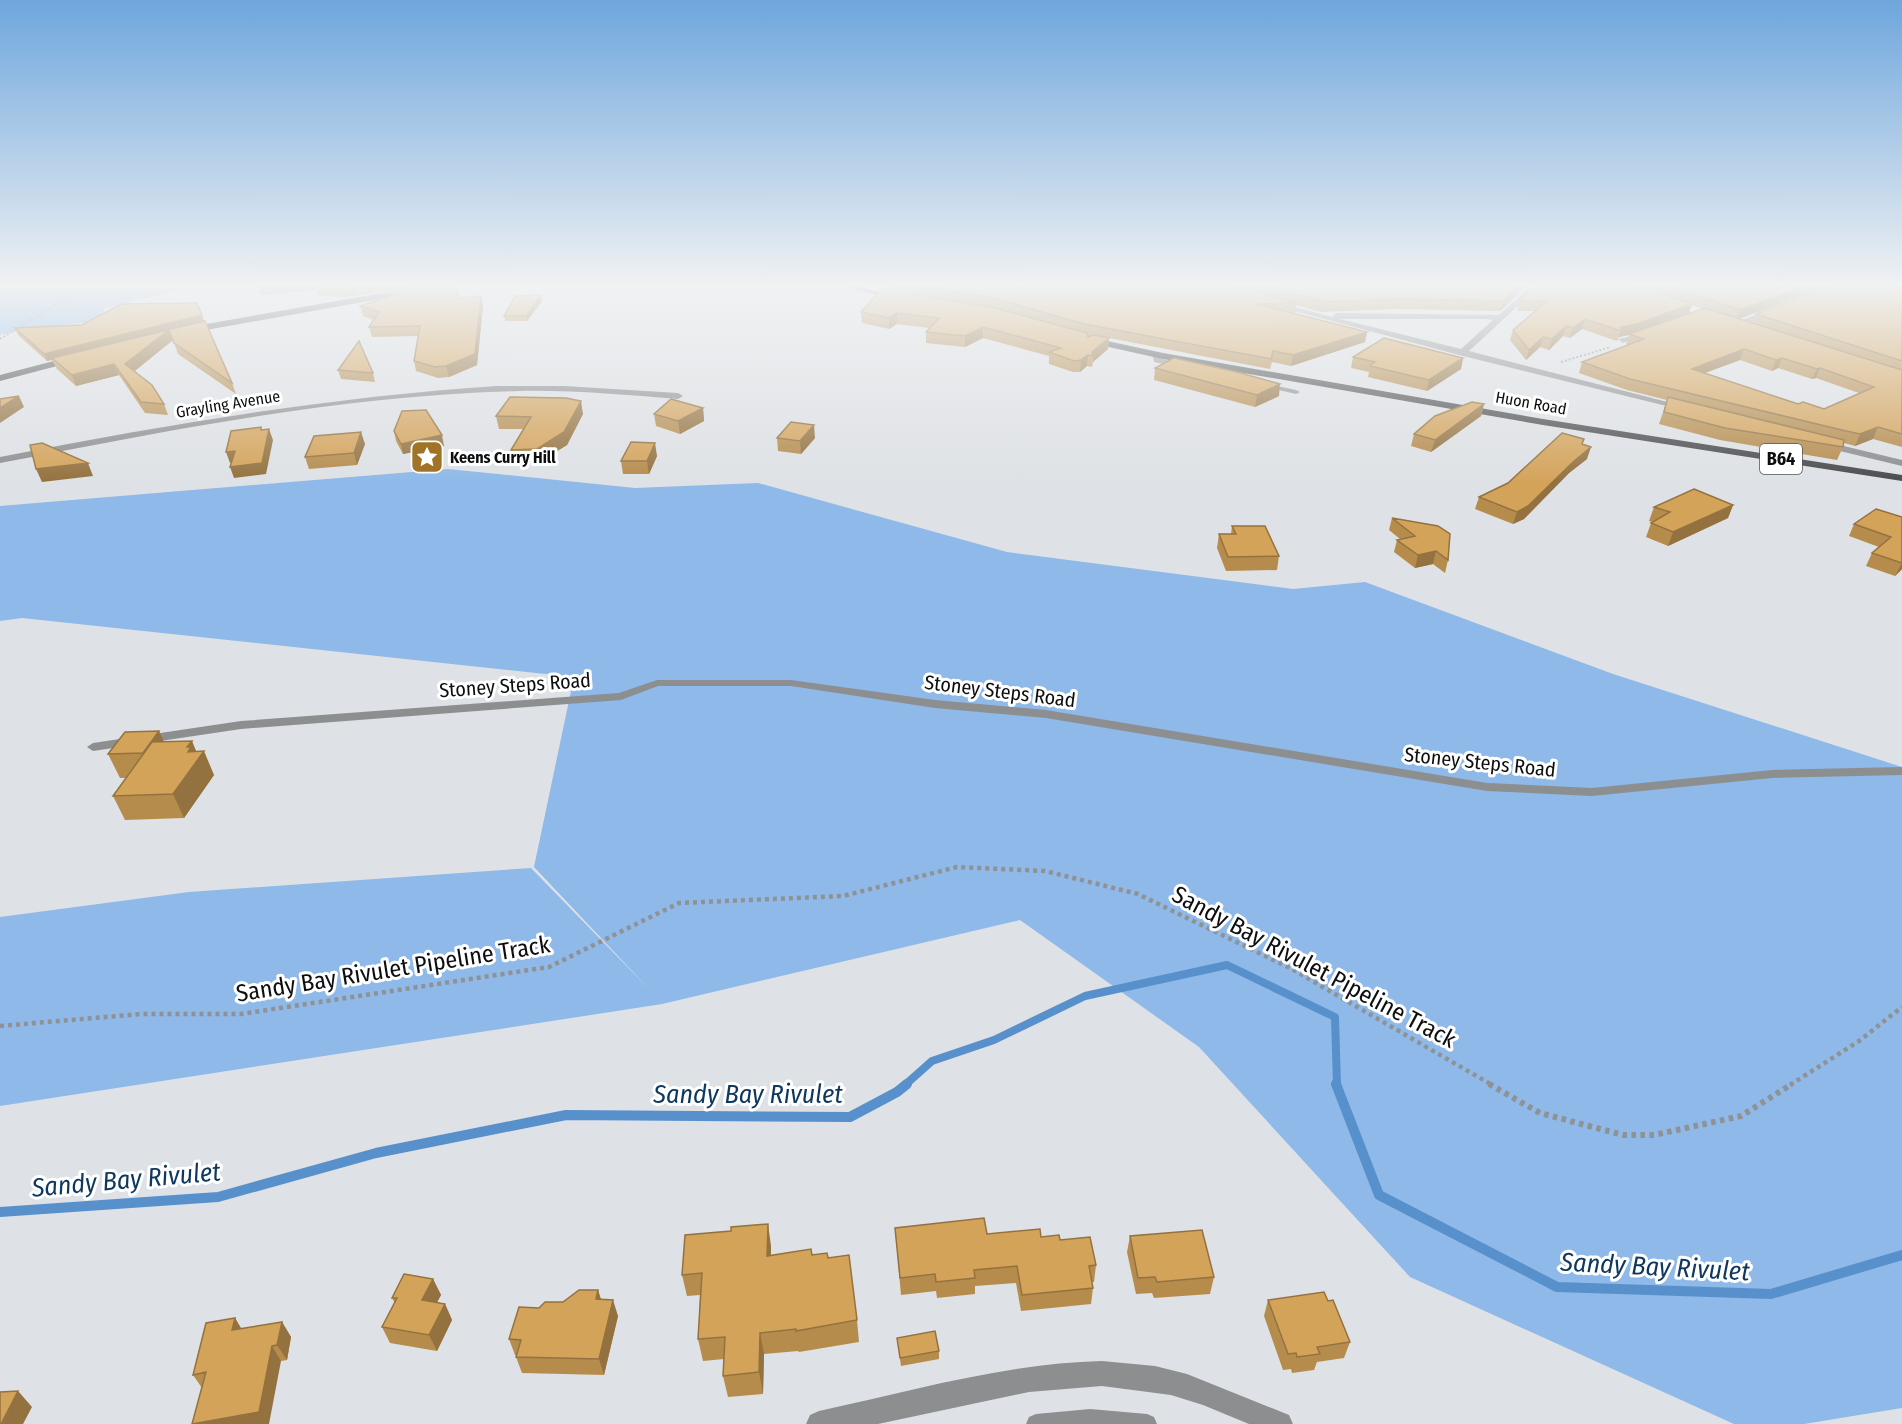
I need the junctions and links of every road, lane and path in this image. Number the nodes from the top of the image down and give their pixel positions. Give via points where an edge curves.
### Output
1 (1134, 349) edge
2 (1448, 349) edge
3 (1466, 349) edge
4 (1602, 349) edge
5 (1462, 353) junction
6 (1155, 354) junction
7 (80, 357) edge
8 (1532, 372) junction
9 (0, 378) edge
10 (1233, 378) edge
11 (1259, 384) edge
12 (1296, 392) dead end
13 (678, 396) dead end
14 (1698, 413) edge
15 (1811, 441) edge
16 (0, 460) edge
17 (1902, 463) edge
18 (1902, 478) edge
19 (93, 747) dead end
20 (1902, 771) edge
21 (1902, 1007) edge
22 (0, 1026) edge
23 (819, 1424) edge
24 (1036, 1424) edge
25 (1147, 1424) edge
26 (1280, 1424) edge

1 - 6 main road, Huon Road / B64
2 - 5 street
3 - 5 street
4 - 8 path
5 - 8 street
6 - 10 lane, Huon Road via 1164,363
6 - 18 main road, Huon Road / B64 via 1543,422
7 - 9 main road
8 - 14 street
11 - 12 lane
13 - 16 street, Grayling Avenue via 537,388 387,398 245,416
15 - 17 street
19 - 20 lane, Stoney Steps Road via 241,725 621,696 657,682 792,683 935,704 1046,714 1487,787 1592,792 1772,774
21 - 22 path, Sandy Bay Rivulet Pipeline Track via 1859,1041 1742,1116 1654,1135 1623,1136 1540,1113 1290,968 1138,894 1044,871 957,867 843,896 679,903 549,966 241,1014 141,1014
23 - 26 street via 1066,1373 1158,1379
24 - 25 lane via 1090,1419

